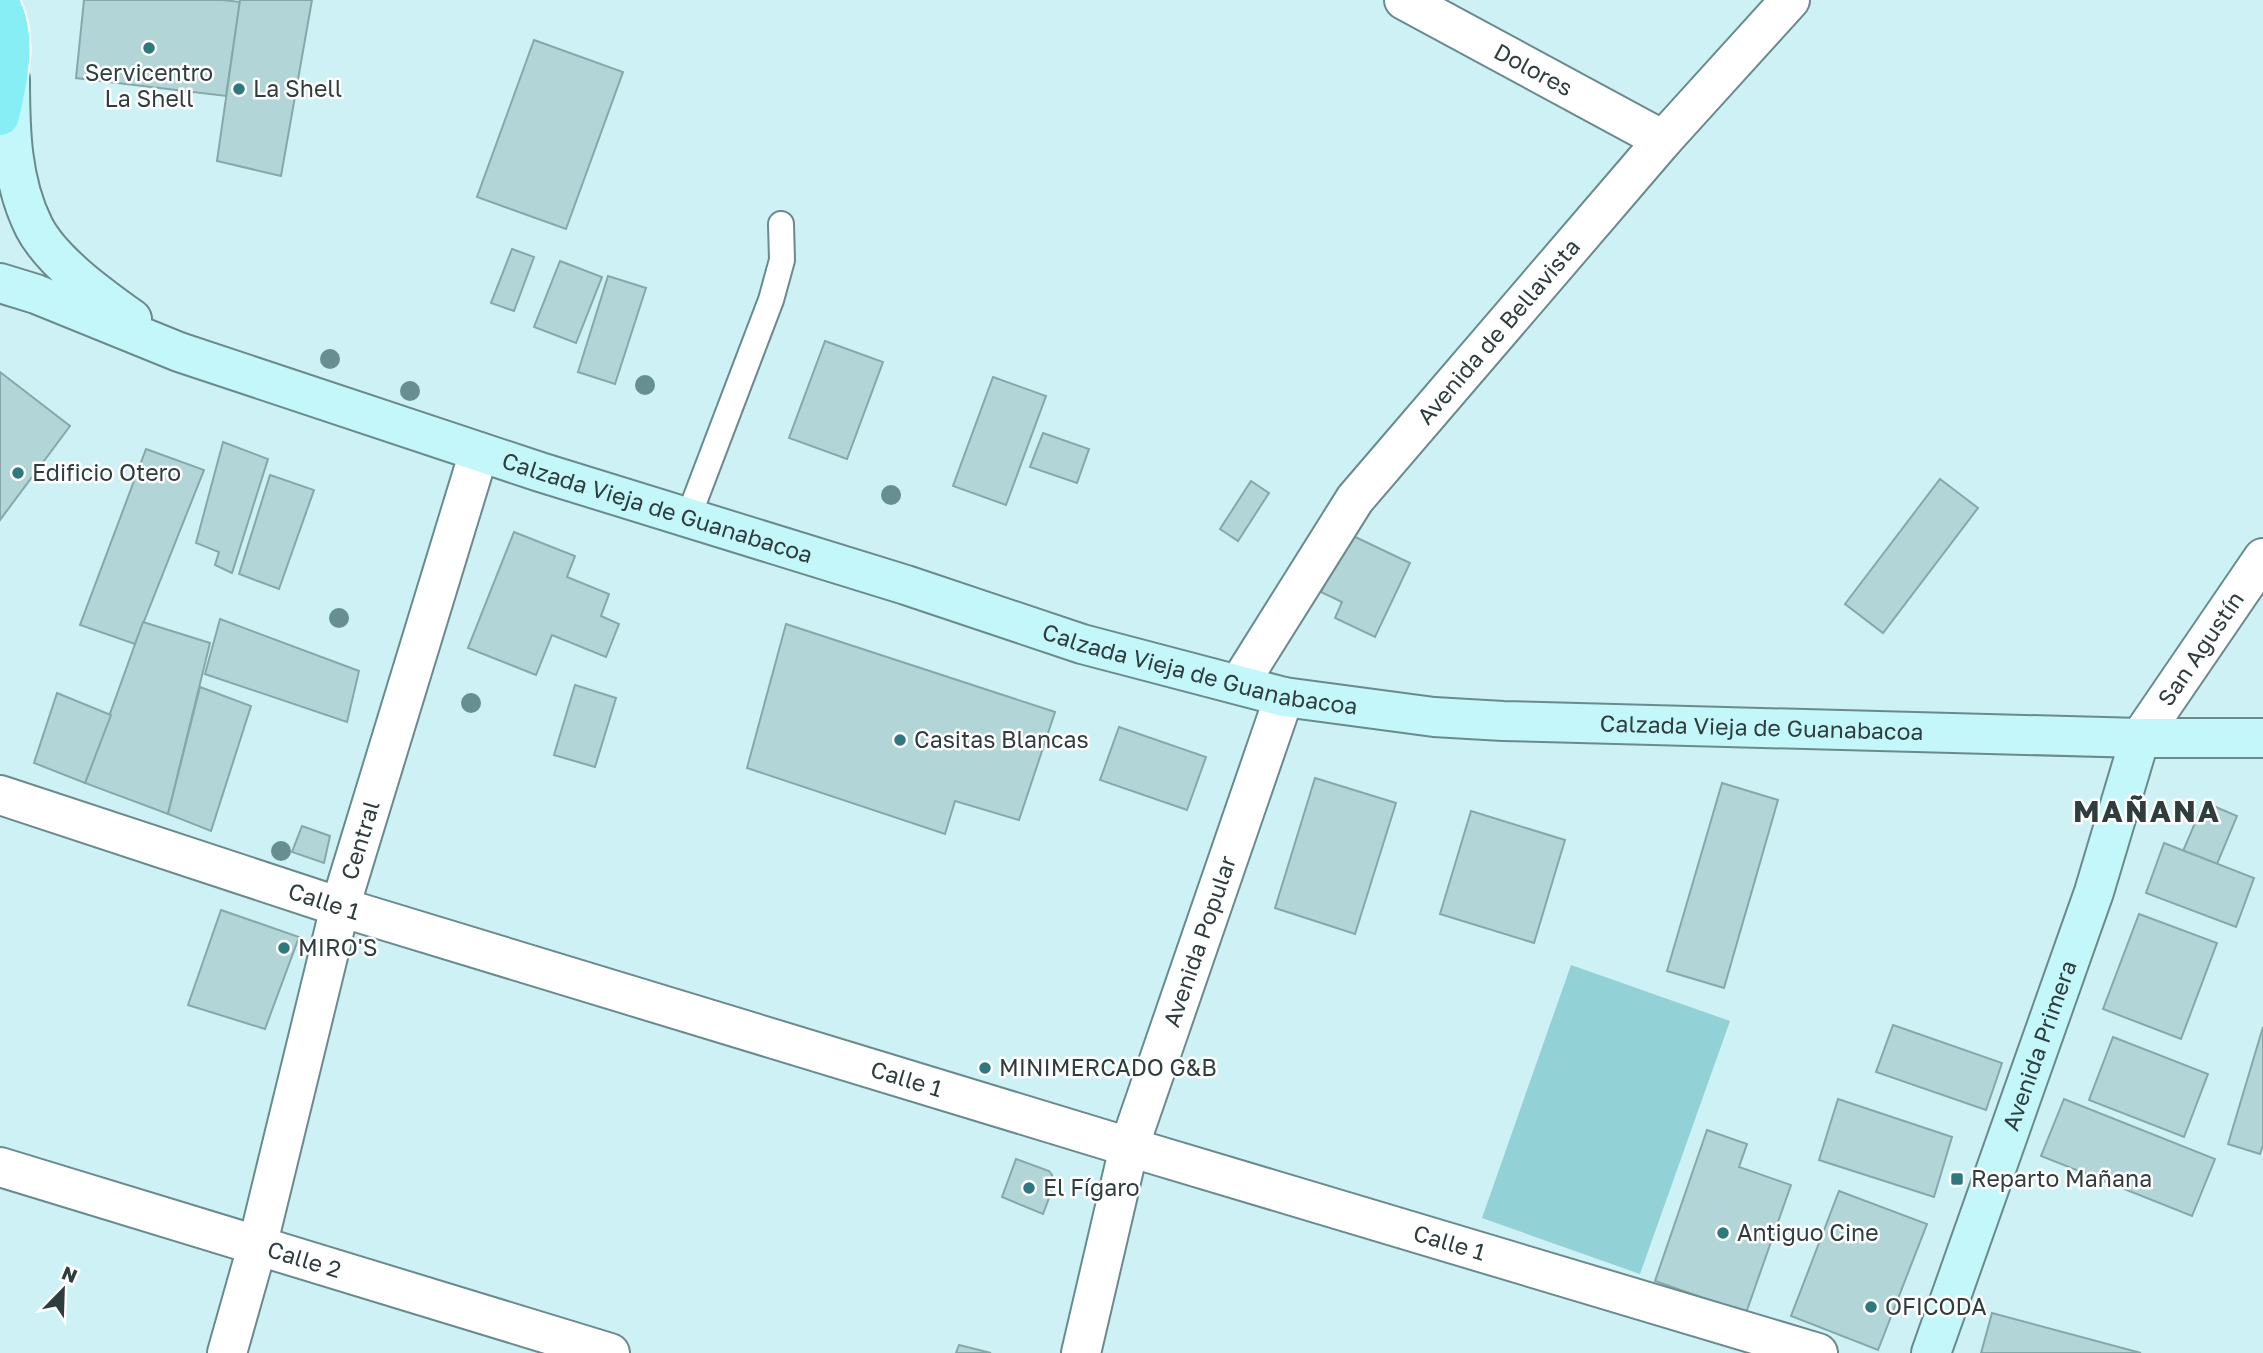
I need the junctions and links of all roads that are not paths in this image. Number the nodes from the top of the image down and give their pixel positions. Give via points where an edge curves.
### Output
1 (1404, 0) edge
2 (1790, 0) edge
3 (2, 3) edge
4 (10, 74) junction
5 (0, 116) edge
6 (1663, 140) junction
7 (781, 224) dead end
8 (0, 283) edge
9 (179, 352) junction
10 (480, 452) junction
11 (688, 518) junction
12 (2263, 558) edge
13 (1239, 684) junction
14 (1284, 697) junction
15 (2140, 738) junction
16 (2263, 738) edge
17 (0, 795) edge
18 (340, 907) junction
19 (1129, 1147) junction
20 (0, 1167) edge
21 (257, 1247) junction
22 (227, 1353) edge
23 (610, 1353) edge
24 (1081, 1353) edge
25 (1818, 1353) edge
26 (1931, 1353) edge

1 - 6 street, Dolores
2 - 6 street, Avenida de Bellavista
3 - 4 main road
4 - 5 main road
4 - 9 main road via 12,151 34,227 78,276
6 - 13 street, Avenida de Bellavista via 1355,499
7 - 11 lane via 782,260 771,300
8 - 9 main road
9 - 10 main road, Calzada Vieja de Guanabacoa
10 - 11 main road, Calzada Vieja de Guanabacoa
10 - 18 street, Central
11 - 13 main road, Calzada Vieja de Guanabacoa via 1082,644
12 - 15 street, San Agustín
13 - 14 main road, Calzada Vieja de Guanabacoa
14 - 15 main road, Calzada Vieja de Guanabacoa via 1434,717 1503,721
14 - 19 street, Avenida Popular
15 - 16 main road, Calzada Vieja de Guanabacoa
15 - 26 main road, Avenida Primera via 2094,892
17 - 18 street, Calle 1
18 - 19 street, Calle 1
18 - 21 street, Central
19 - 24 street, Avenida Popular
19 - 25 street, Calle 1
20 - 21 street, Calle 2
21 - 22 street, Central
21 - 23 street, Calle 2

